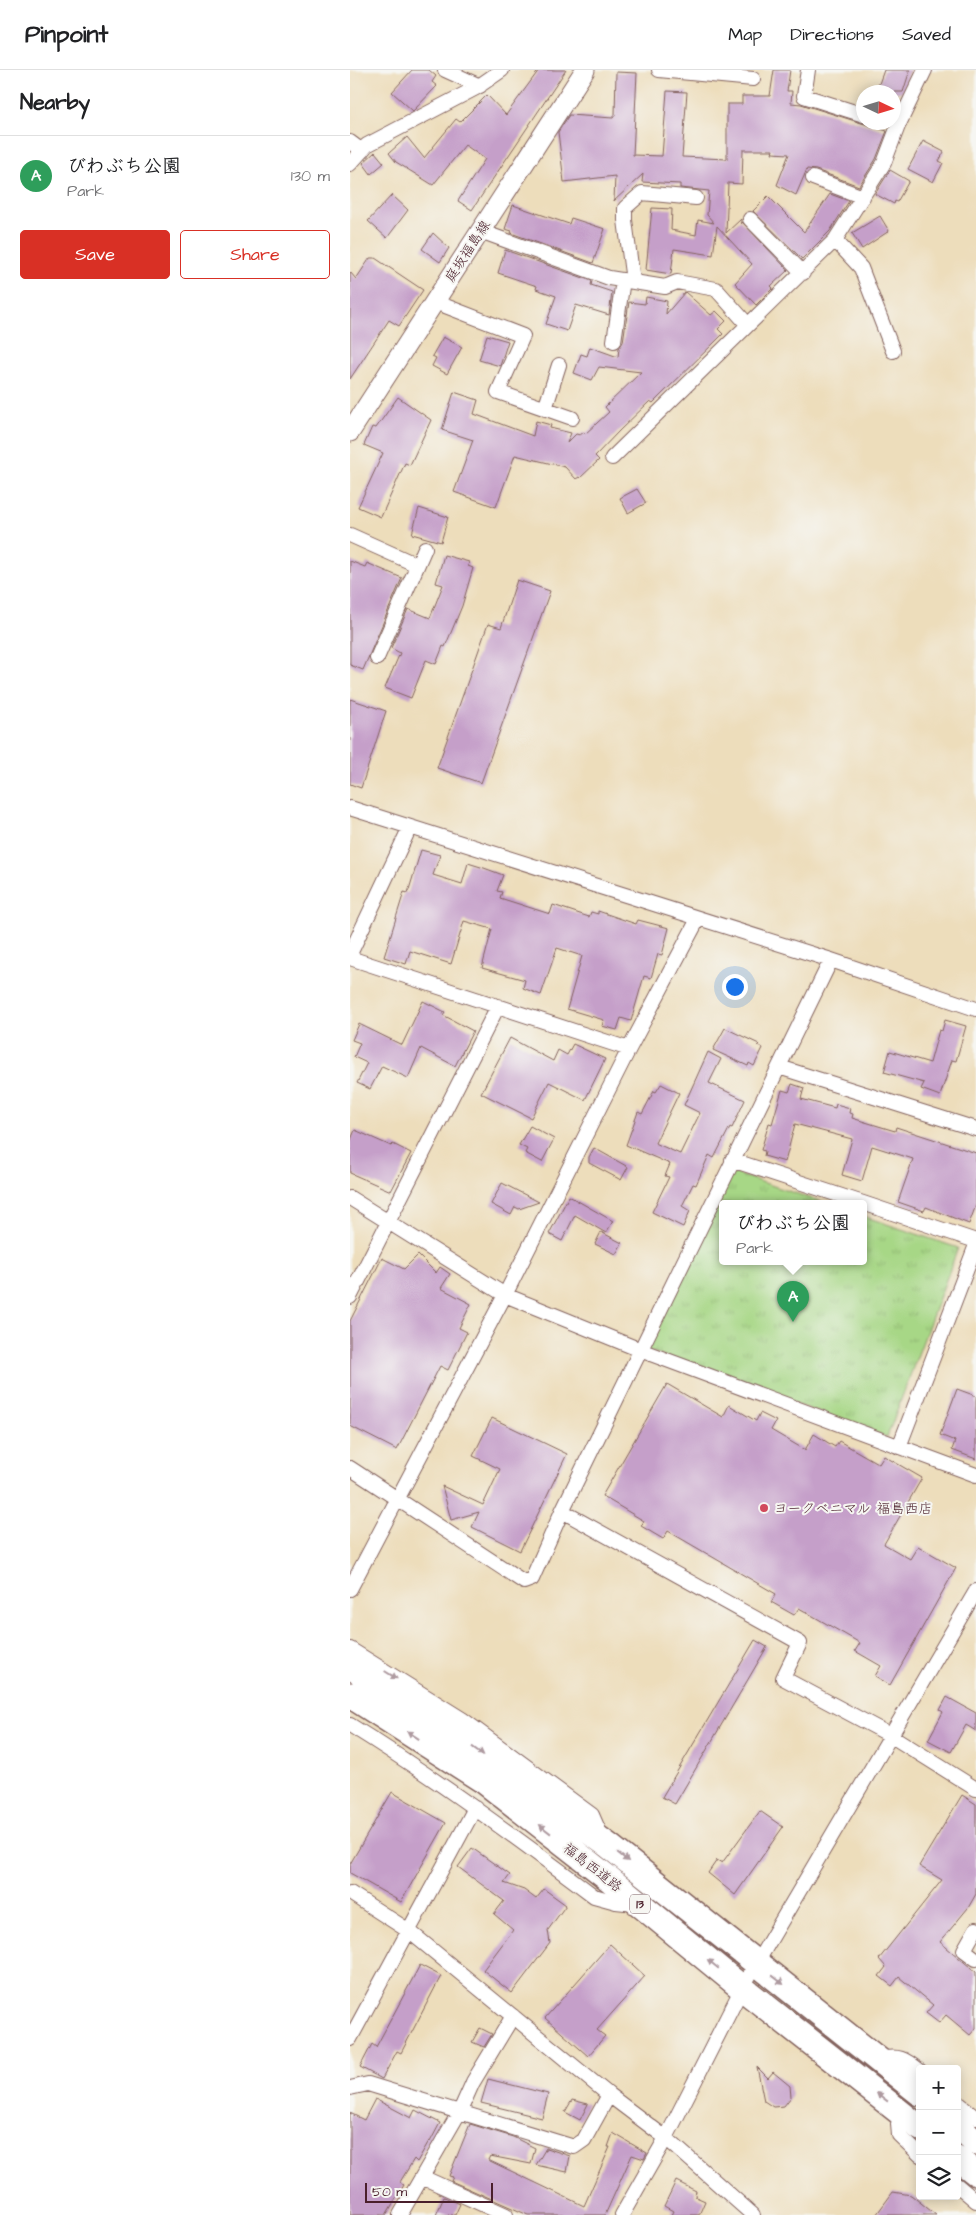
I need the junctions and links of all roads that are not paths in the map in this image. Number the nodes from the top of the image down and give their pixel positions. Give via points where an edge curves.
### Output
1 (444, 70) edge
2 (502, 70) edge
3 (585, 70) edge
4 (659, 70) edge
5 (808, 70) edge
6 (925, 70) edge
7 (753, 79) dead end
8 (480, 86) junction
9 (901, 109) edge
10 (856, 112) edge
11 (891, 130) edge
12 (350, 142) edge
13 (362, 151) junction
14 (350, 164) edge
15 (813, 178) dead end
16 (863, 197) junction
17 (696, 198) dead end
18 (750, 219) dead end
19 (480, 231) junction
20 (836, 240) junction
21 (802, 273) junction
22 (628, 280) junction
23 (435, 302) junction
24 (748, 325) junction
25 (614, 341) dead end
26 (894, 351) dead end
27 (559, 365) dead end
28 (545, 408) junction
29 (356, 410) edge
30 (572, 418) dead end
31 (350, 432) edge
32 (612, 458) dead end
33 (350, 535) edge
34 (425, 548) dead end
35 (417, 565) junction
36 (377, 658) dead end
37 (350, 808) edge
38 (410, 827) junction
39 (698, 918) junction
40 (350, 956) edge
41 (831, 960) junction
42 (498, 1006) junction
43 (976, 1009) edge
44 (629, 1049) junction
45 (779, 1067) junction
46 (976, 1130) edge
47 (732, 1160) junction
48 (350, 1198) edge
49 (854, 1200) edge
50 (867, 1204) edge
51 (389, 1220) junction
52 (976, 1243) edge
53 (505, 1295) junction
54 (350, 1297) edge
55 (641, 1350) junction
56 (899, 1448) junction
57 (350, 1468) edge
58 (976, 1475) edge
59 (398, 1500) junction
60 (562, 1510) junction
61 (350, 1589) edge
62 (976, 1591) edge
63 (350, 1649) edge
64 (350, 1666) edge
65 (350, 1696) edge
66 (350, 1724) edge
67 (890, 1735) junction
68 (976, 1789) edge
69 (476, 1808) junction
70 (603, 1842) junction
71 (350, 1893) edge
72 (641, 1905) junction
73 (976, 1929) edge
74 (409, 1931) junction
75 (976, 1959) edge
76 (756, 1964) junction
77 (742, 1988) junction
78 (513, 2016) junction
79 (350, 2039) edge
80 (878, 2059) junction
81 (916, 2068) edge
82 (350, 2088) edge
83 (916, 2090) edge
84 (609, 2095) junction
85 (961, 2105) edge
86 (460, 2111) junction
87 (976, 2117) edge
88 (912, 2121) edge
89 (961, 2129) edge
90 (666, 2138) junction
91 (976, 2142) edge
92 (916, 2151) edge
93 (961, 2161) edge
94 (976, 2173) edge
95 (422, 2177) junction
96 (961, 2188) edge
97 (976, 2201) edge
98 (748, 2214) edge
99 (400, 2215) edge
100 (506, 2215) edge
101 (622, 2215) edge

1 - 8 street
2 - 8 street
3 - 19 main road, 庭坂福島線
4 - 7 street
5 - 10 street via 804,96
6 - 9 street
8 - 13 street via 367,145
11 - 16 street via 884,163
12 - 13 street
13 - 14 street
15 - 16 street
16 - 20 street
17 - 22 street via 642,193 625,208
18 - 21 street
19 - 22 street via 608,278
19 - 23 main road, 庭坂福島線
20 - 21 street
20 - 26 street via 861,268
21 - 24 street
22 - 24 street via 665,287 677,282 716,289
22 - 25 street
23 - 28 street via 523,336 498,392
23 - 29 main road, 庭坂福島線
24 - 32 street
27 - 28 street
28 - 30 street
29 - 31 main road, 庭坂福島線
33 - 35 street
34 - 35 street
35 - 36 street
37 - 38 street
38 - 39 street
38 - 40 street
39 - 41 street
39 - 44 street
40 - 42 street
41 - 43 street
41 - 45 street
42 - 44 street
42 - 51 street
44 - 53 street
45 - 46 street
45 - 47 street
47 - 49 street
47 - 55 street
48 - 51 street
50 - 52 street
51 - 53 street
51 - 54 street
52 - 56 street
53 - 55 street
53 - 59 street
55 - 56 street
55 - 60 street
56 - 58 street
57 - 59 street
59 - 60 street via 524,1582 532,1579
59 - 61 street
60 - 67 street via 800,1643 782,1678
62 - 67 street
63 -> 70 street via 462,1719 592,1815
64 -> 70 highway, 福島西道路 / 13 via 467,1743
72 -> 65 highway, 福島西道路 / 13 via 484,1781
66 - 69 street
67 - 68 street
67 - 76 street
69 - 72 street via 594,1896
69 - 74 street
70 -> 76 highway, 福島西道路 / 13
71 - 74 street
77 -> 72 highway, 福島西道路 / 13
73 - 75 street via 964,1950
74 - 78 street
74 - 79 street
76 - 77 street
76 -> 80 highway, 福島西道路 / 13
88 -> 77 highway, 福島西道路 / 13
77 - 90 street
78 - 84 street
78 - 86 street via 473,2082
80 - 81 street via 894,2056
80 - 83 highway, 福島西道路 / 13
82 - 86 street via 368,2084
84 - 86 street via 584,2140 574,2147
84 - 90 street
85 - 87 street
86 - 95 street
88 - 92 street via 898,2124 899,2135
89 - 91 highway
90 - 98 street
90 - 101 street
93 - 94 highway
95 - 99 street
95 - 100 street
96 - 97 street

